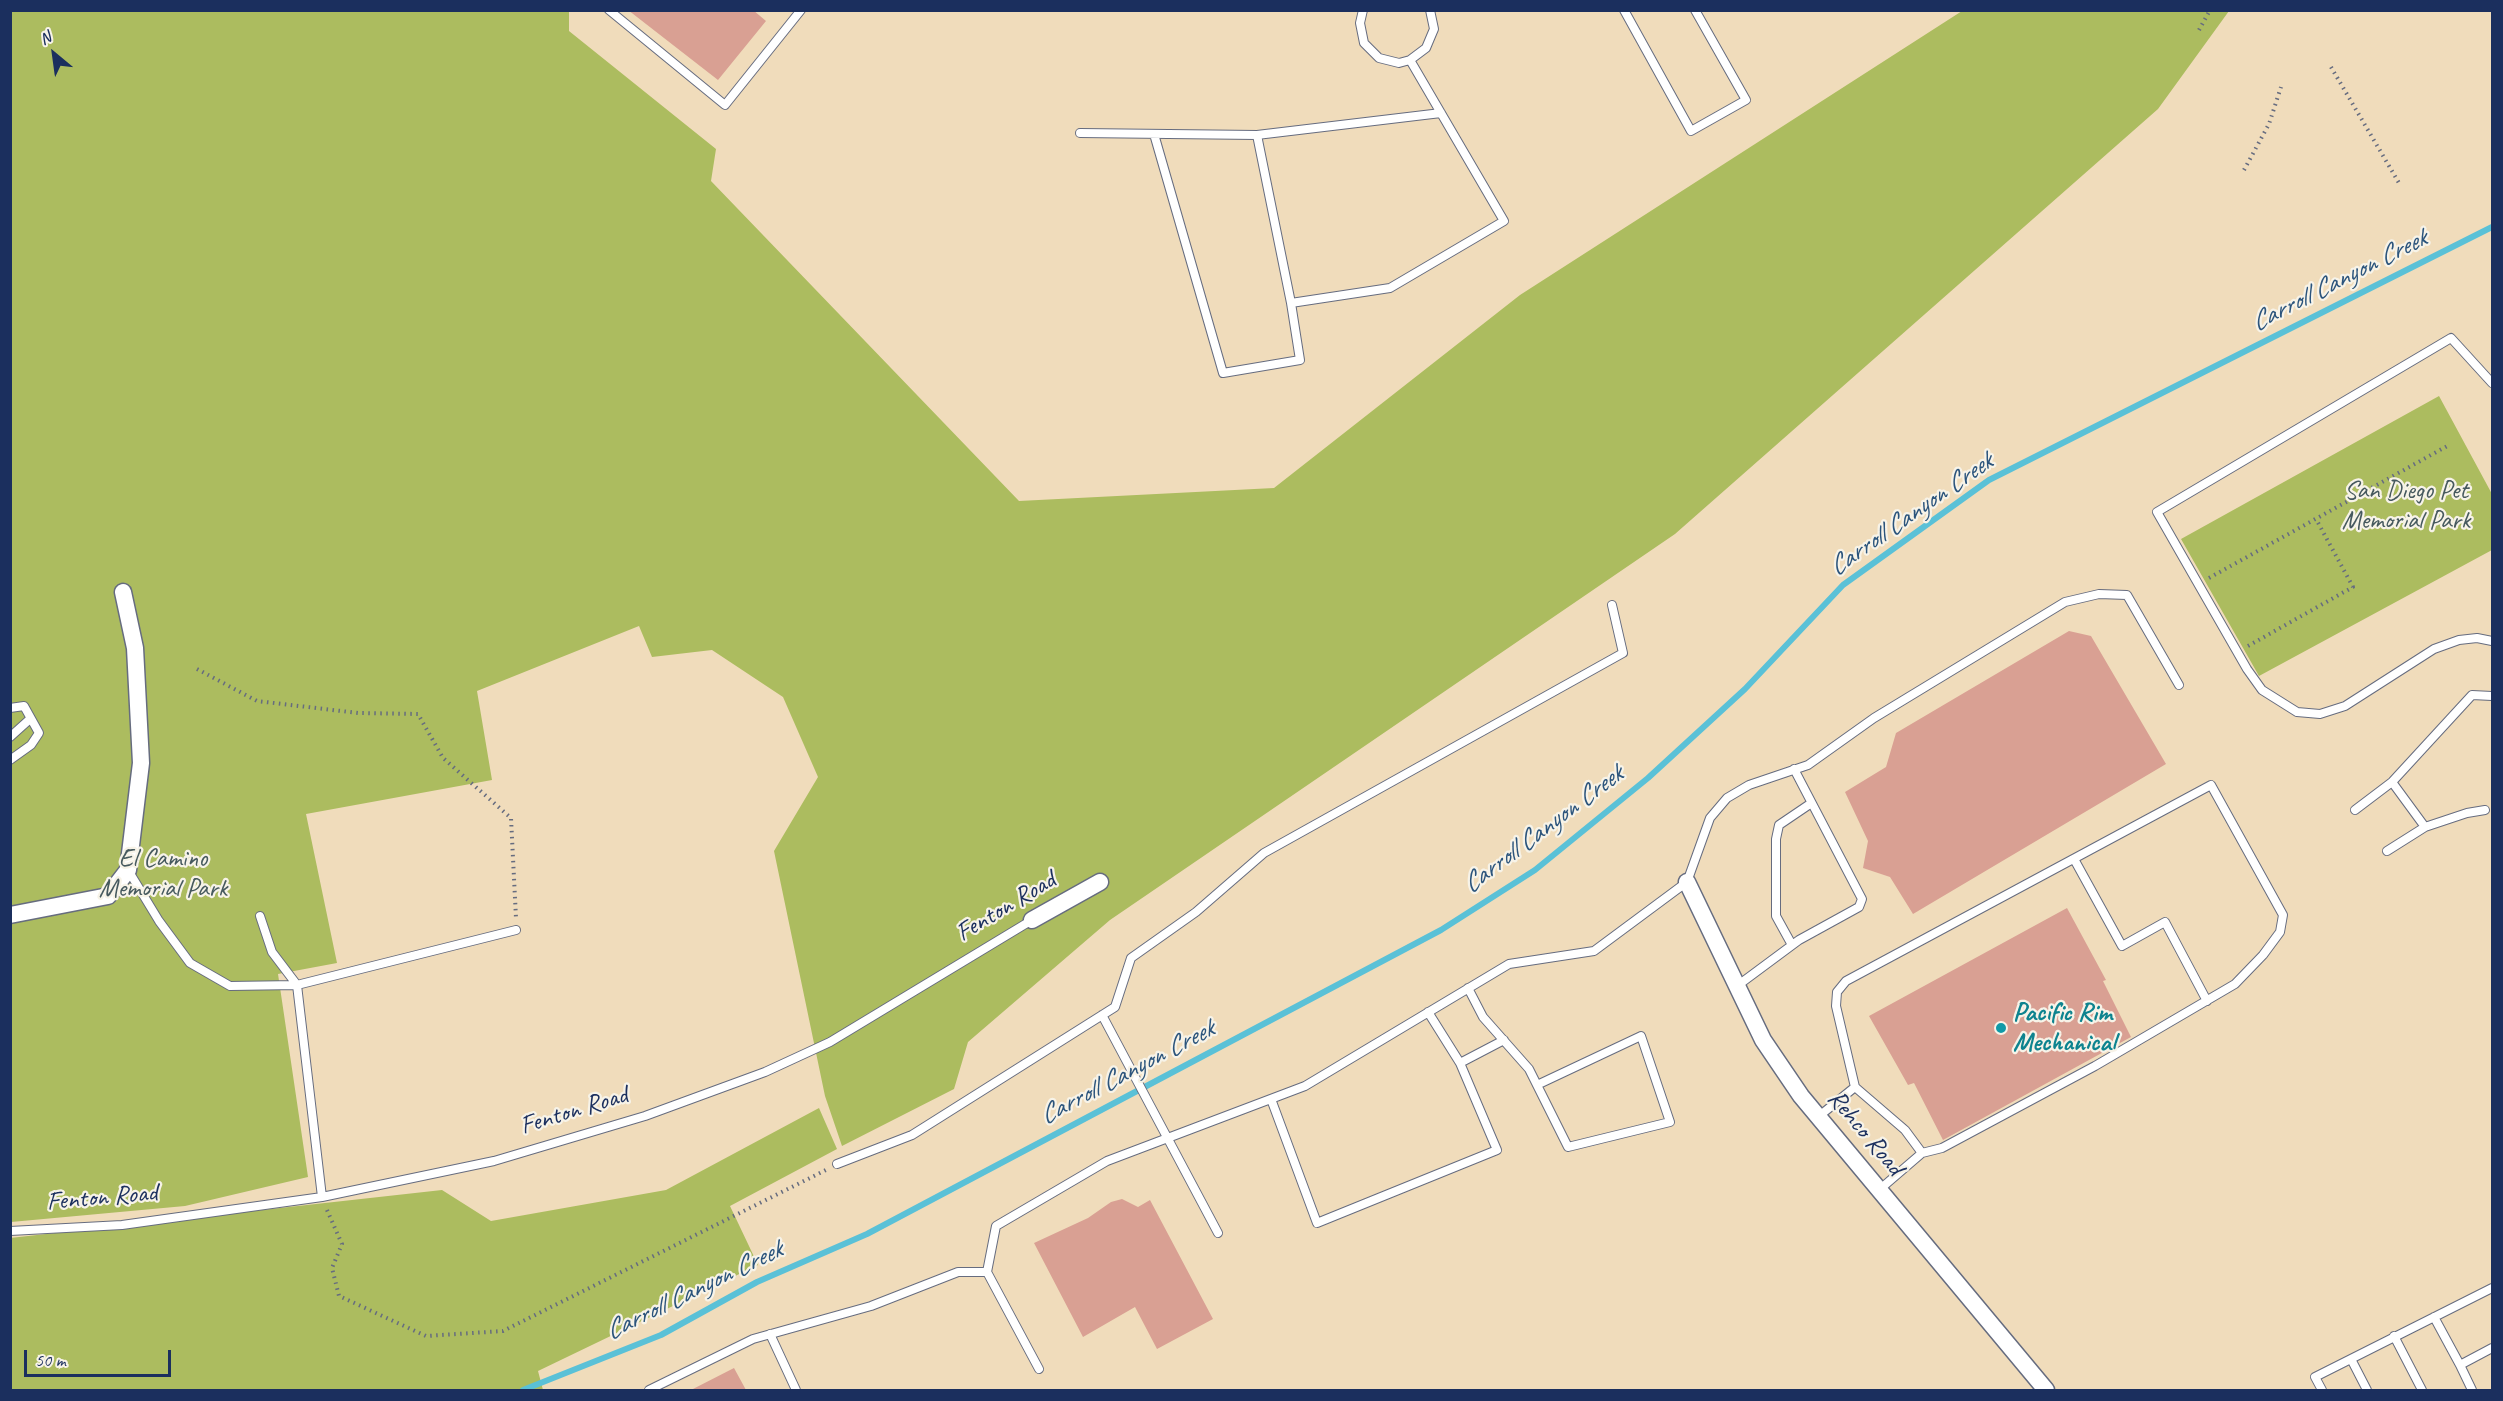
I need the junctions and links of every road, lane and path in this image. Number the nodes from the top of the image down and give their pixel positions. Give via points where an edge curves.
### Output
1 (609, 10) edge
2 (801, 10) edge
3 (1363, 10) edge
4 (1430, 10) edge
5 (1624, 10) edge
6 (1695, 10) edge
7 (2210, 10) edge
8 (2199, 30) dead end
9 (1410, 60) junction
10 (2331, 68) dead end
11 (2281, 87) dead end
12 (1441, 113) junction
13 (1080, 134) dead end
14 (1154, 134) junction
15 (1257, 135) junction
16 (2244, 170) dead end
17 (2399, 183) dead end
18 (1291, 303) junction
19 (2493, 383) edge
20 (2449, 445) dead end
21 (2316, 519) junction
22 (2198, 584) junction
23 (123, 592) dead end
24 (1612, 605) dead end
25 (2493, 641) edge
26 (2237, 652) junction
27 (197, 669) dead end
28 (2180, 685) dead end
29 (2493, 696) edge
30 (10, 708) edge
31 (30, 719) junction
32 (10, 737) edge
33 (10, 760) edge
34 (1794, 769) junction
35 (2392, 782) junction
36 (1810, 804) junction
37 (2355, 810) dead end
38 (2485, 810) dead end
39 (2425, 827) junction
40 (2387, 851) dead end
41 (2074, 859) junction
42 (129, 870) junction
43 (1100, 882) dead end
44 (1687, 882) junction
45 (10, 915) edge
46 (260, 916) dead end
47 (1032, 920) joint
48 (516, 930) joint
49 (1792, 945) junction
50 (297, 985) junction
51 (1737, 986) junction
52 (1468, 988) junction
53 (2207, 1001) junction
54 (1428, 1012) junction
55 (1102, 1015) junction
56 (1504, 1040) junction
57 (1460, 1063) junction
58 (1538, 1085) junction
59 (1855, 1087) junction
60 (1271, 1099) junction
61 (1818, 1117) junction
62 (1168, 1138) junction
63 (1923, 1153) junction
64 (837, 1164) joint
65 (1879, 1190) junction
66 (322, 1197) junction
67 (10, 1231) edge
68 (1218, 1233) dead end
69 (987, 1272) junction
70 (2493, 1288) edge
71 (2434, 1317) junction
72 (770, 1334) junction
73 (2394, 1336) junction
74 (2493, 1348) edge
75 (2351, 1359) junction
76 (2460, 1365) junction
77 (1039, 1369) dead end
78 (649, 1390) edge
79 (796, 1390) edge
80 (2046, 1390) edge
81 (2322, 1390) edge
82 (2367, 1390) edge
83 (2422, 1390) edge
84 (2472, 1390) edge

1 - 2 lane via 725,105
3 - 9 lane via 1361,33 1370,52 1389,62
4 - 9 lane via 1434,28 1431,39
5 - 6 lane via 1691,131 1746,100
7 - 8 path
9 - 12 lane
10 - 17 path
11 - 16 path via 2269,124
12 - 15 lane
12 - 18 lane via 1504,221 1390,288
13 - 14 lane
14 - 15 lane
14 - 18 lane via 1224,373 1300,360
15 - 18 lane
19 - 22 lane via 2451,338 2157,512
20 - 21 path
21 - 22 path
21 - 26 path via 2353,587
22 - 26 lane
23 - 42 street via 135,648 141,763
24 - 55 lane via 1623,652 1264,853 1196,912 1131,958 1115,1007
25 - 26 lane via 2459,640 2434,649 2345,706 2320,714 2297,711 2262,690
27 - 48 path via 257,701 358,713 418,714 443,758 511,818
28 - 34 lane via 2127,595 2099,594 2066,602 2034,619 1874,718 1808,765
29 - 35 lane via 2472,695
30 - 31 lane via 24,706
31 - 32 lane
31 - 33 lane via 39,733 31,745
34 - 36 lane
34 - 44 lane via 1749,785 1727,798 1710,818
35 - 37 lane
35 - 39 lane
36 - 49 lane via 1779,825 1776,839 1776,916
36 - 49 lane via 1862,899 1859,908
38 - 39 lane
39 - 40 lane
41 - 53 lane via 2122,946 2165,922
41 - 53 lane via 2211,785 2283,915 2283,923 2250,970
41 - 59 lane via 1846,981 1837,992 1836,1006
42 - 45 street via 108,896
42 - 50 lane via 190,963 230,986
43 - 47 street, Fenton Road
44 - 51 street, Rehco Road
44 - 52 lane via 1594,951 1509,964
46 - 50 lane via 272,952
47 - 66 lane, Fenton Road via 830,1042 765,1072 645,1116 494,1161
48 - 50 lane
49 - 51 lane
50 - 66 lane
51 - 61 street, Rehco Road via 1763,1040
52 - 54 lane
52 - 56 lane via 1483,1017
53 - 63 lane via 1952,1143
54 - 57 lane
54 - 60 lane via 1305,1086
55 - 62 lane
55 - 64 lane via 912,1135
56 - 57 lane
56 - 58 lane
57 - 60 lane via 1497,1150 1317,1223
58 - 58 lane via 1568,1147 1670,1122 1641,1035
59 - 61 lane
59 - 63 lane via 1905,1130
60 - 62 lane
61 - 65 street, Rehco Road
62 - 68 lane
62 - 69 lane via 1107,1161 996,1226
63 - 65 lane
64 - 66 path via 503,1330 426,1336 339,1296 332,1269 342,1244
65 - 80 street, Rehco Road
66 - 67 lane, Fenton Road via 122,1225
69 - 72 lane via 958,1272 871,1306
69 - 77 lane
70 - 71 lane
71 - 73 lane
71 - 76 lane
72 - 78 lane
72 - 79 lane
73 - 75 lane
73 - 83 lane
74 - 76 lane
75 - 81 lane via 2315,1377
75 - 82 lane
76 - 84 lane

